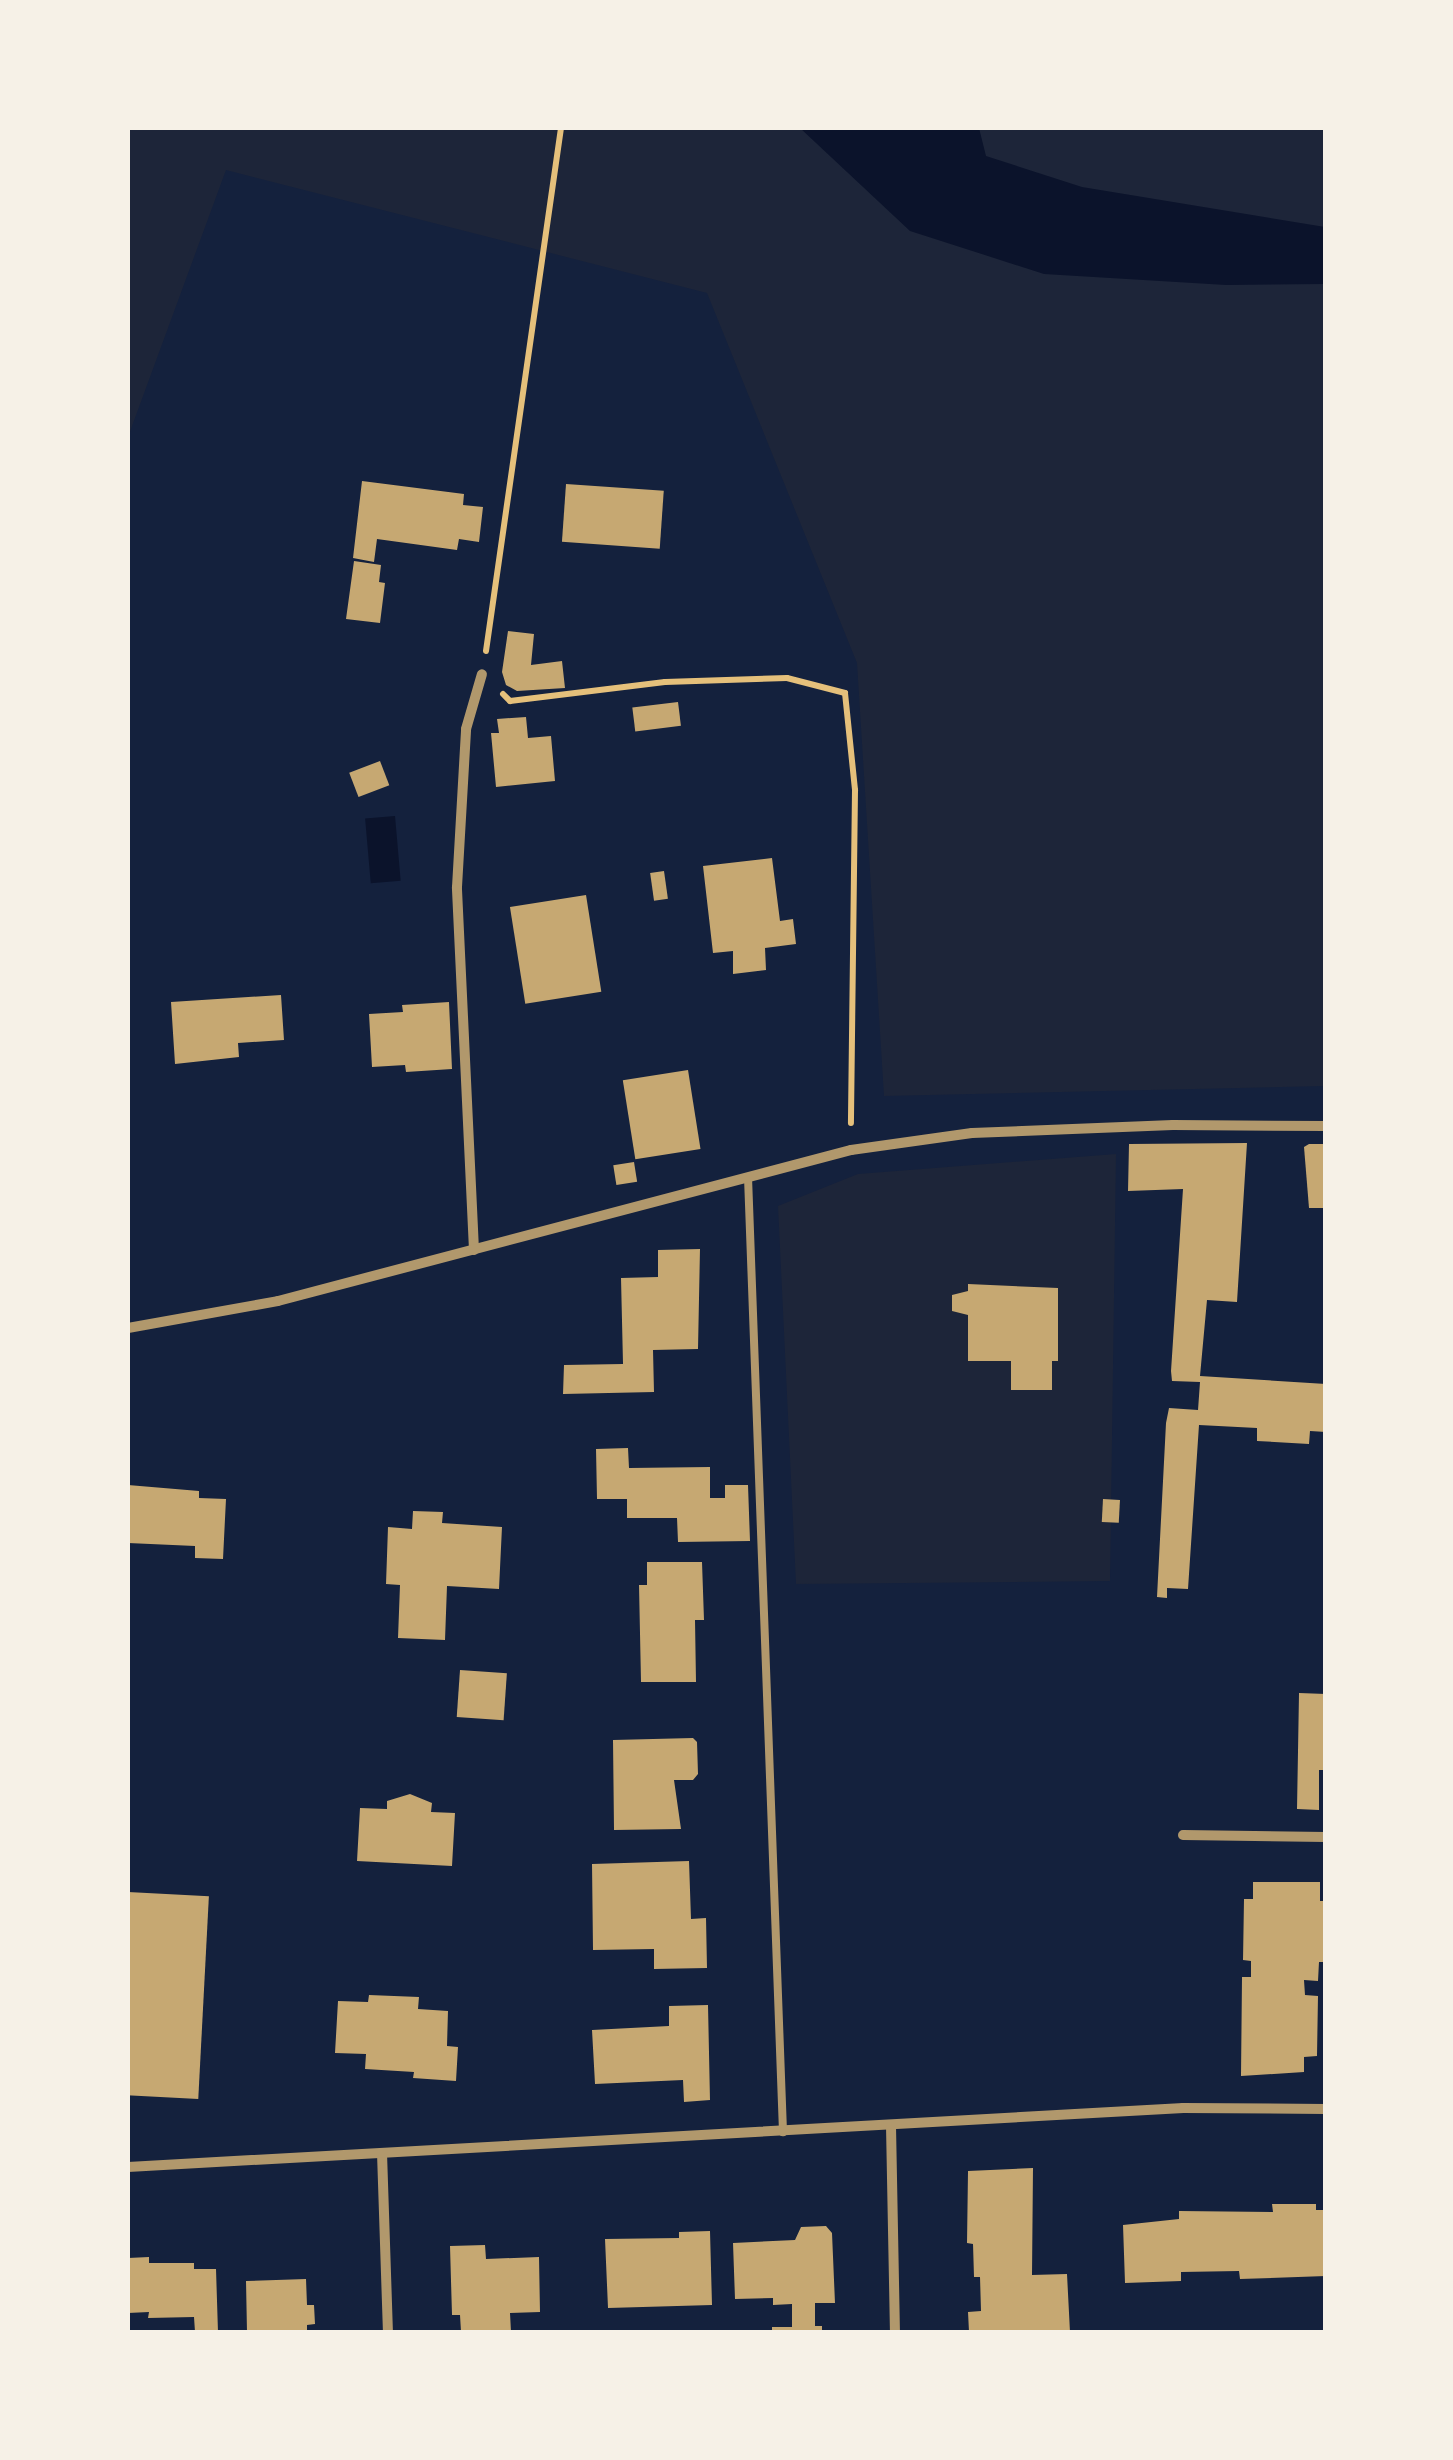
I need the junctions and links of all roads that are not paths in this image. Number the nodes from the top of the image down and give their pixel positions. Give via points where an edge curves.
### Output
1 (482, 674) road end
2 (1326, 1126) edge
3 (748, 1177) junction
4 (474, 1250) junction
5 (128, 1328) edge
6 (1183, 1836) dead end
7 (1326, 1837) edge
8 (1326, 2109) edge
9 (891, 2126) junction
10 (782, 2132) junction
11 (382, 2153) junction
12 (128, 2167) edge
13 (388, 2332) edge
14 (895, 2332) edge

1 - 4 street via 466,729 457,888
2 - 3 street via 972,1133 851,1150
3 - 4 street
3 - 10 lane
4 - 5 street via 278,1301
6 - 7 street
8 - 9 street via 1184,2108
9 - 10 street
9 - 14 street
10 - 11 street
11 - 12 street
11 - 13 street

